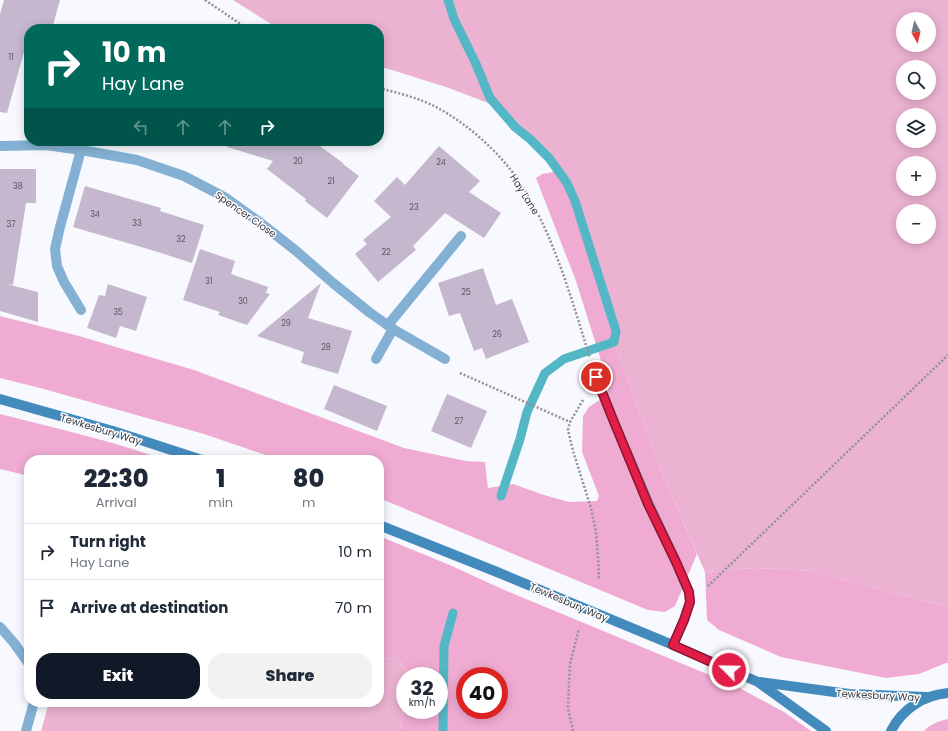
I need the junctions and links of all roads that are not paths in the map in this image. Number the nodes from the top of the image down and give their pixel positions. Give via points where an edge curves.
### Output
1 (24, 145) edge
2 (0, 146) edge
3 (53, 146) edge
4 (81, 150) junction
5 (461, 236) dead end
6 (81, 310) dead end
7 (390, 327) junction
8 (376, 359) dead end
9 (445, 359) road end
10 (596, 377) road end
11 (0, 399) edge
12 (187, 455) edge
13 (384, 527) edge
14 (0, 627) edge
15 (673, 645) junction
16 (24, 657) edge
17 (758, 682) junction
18 (948, 693) edge
19 (928, 697) junction
20 (33, 707) edge
21 (26, 731) edge
22 (826, 731) edge
23 (891, 731) edge

1 - 2 street, Spencer Close
3 - 4 street, Spencer Close
4 - 6 street via 56,249 57,266
4 - 7 street, Spencer Close via 137,160 184,176 226,198
5 - 7 street
7 - 8 street
7 - 9 street, Spencer Close
10 - 15 street via 648,504 689,592 690,602
11 - 12 street, Tewkesbury Way
13 - 15 street, Tewkesbury Way
14 - 16 street
15 - 17 street, Tewkesbury Way
17 - 19 street, Tewkesbury Way via 849,694
17 - 22 street, Tewkesbury Way
18 - 19 street, Tewkesbury Way
19 - 23 street, Tewkesbury Way via 909,708
20 - 21 street

